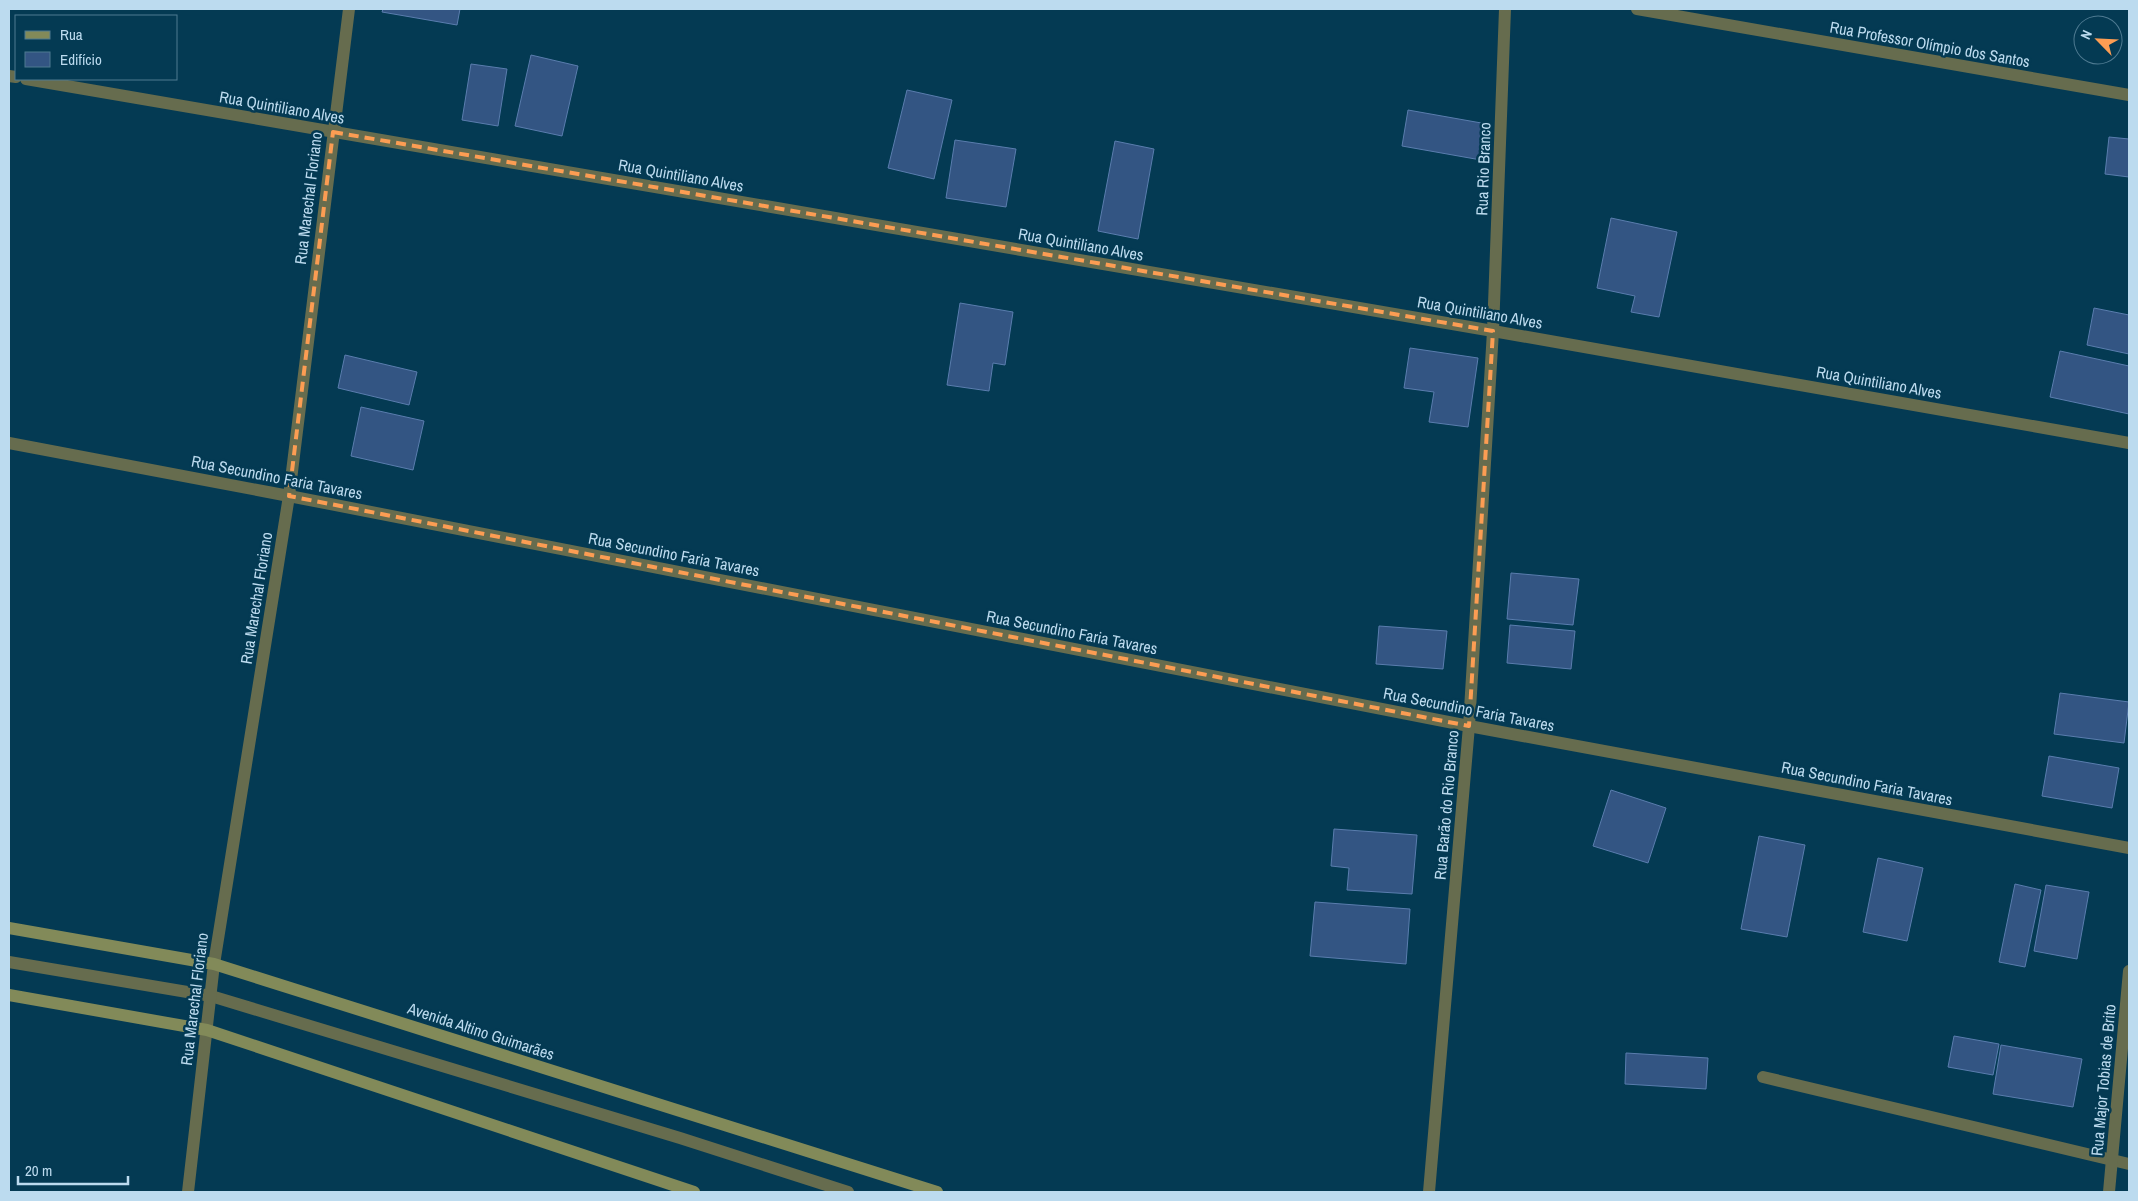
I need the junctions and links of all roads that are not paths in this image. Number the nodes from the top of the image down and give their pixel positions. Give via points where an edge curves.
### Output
1 (349, 9) edge
2 (1506, 9) edge
3 (1637, 9) edge
4 (32, 80) edge
5 (2129, 95) edge
6 (332, 132) junction
7 (1494, 331) junction
8 (9, 443) edge
9 (2129, 443) edge
10 (289, 496) junction
11 (1469, 726) junction
12 (2129, 848) edge
13 (9, 928) edge
14 (9, 962) edge
15 (214, 964) junction
16 (2129, 971) edge
17 (9, 994) edge
18 (210, 996) junction
19 (207, 1030) junction
20 (1763, 1077) dead end
21 (2112, 1159) junction
22 (2129, 1164) edge
23 (188, 1192) edge
24 (694, 1192) edge
25 (848, 1192) edge
26 (937, 1192) edge
27 (1430, 1192) edge
28 (2109, 1192) edge

1 - 6 street, Rua Marechal Floriano
2 - 7 street, Rua Rio Branco
3 - 5 street, Rua Professor Olímpio dos Santos
4 - 6 street, Rua Quintiliano Alves
6 - 7 street, Rua Quintiliano Alves
6 - 10 street, Rua Marechal Floriano
7 - 9 street, Rua Quintiliano Alves
7 - 11 street, Rua Barão do Rio Branco
8 - 10 street, Rua Secundino Faria Tavares
10 - 11 street, Rua Secundino Faria Tavares
10 - 15 street, Rua Marechal Floriano
11 - 12 street, Rua Secundino Faria Tavares
11 - 27 street, Rua Barão do Rio Branco
13 - 15 main road, Avenida Altino Guimarães
14 - 18 street
15 - 18 street, Rua Marechal Floriano
15 - 26 main road, Avenida Altino Guimarães
16 - 21 street, Rua Major Tobias de Brito
17 - 19 main road
18 - 19 street, Rua Marechal Floriano
18 - 25 street
19 - 23 street, Rua Marechal Floriano
19 - 24 main road
20 - 21 street
21 - 22 street
21 - 28 street, Rua Major Tobias de Brito

